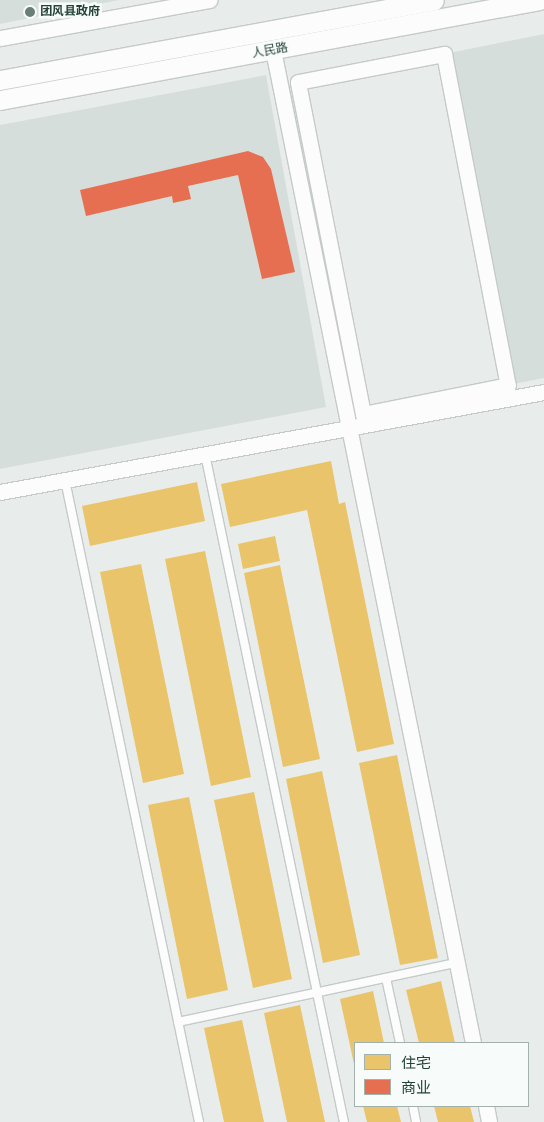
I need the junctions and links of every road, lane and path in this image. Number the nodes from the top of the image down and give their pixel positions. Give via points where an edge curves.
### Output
1 (210, 0) edge
2 (434, 0) edge
3 (539, 0) edge
4 (0, 38) edge
5 (273, 50) junction
6 (444, 54) joint
7 (0, 80) edge
8 (0, 100) edge
9 (544, 392) edge
10 (346, 428) junction
11 (205, 454) junction
12 (65, 480) junction
13 (0, 492) edge
14 (456, 963) junction
15 (386, 978) junction
16 (318, 992) junction
17 (178, 1022) junction
18 (400, 1042) edge
19 (473, 1042) edge
20 (413, 1107) edge
21 (486, 1107) edge
22 (199, 1122) edge
23 (344, 1122) edge
24 (416, 1122) edge
25 (489, 1122) edge

1 - 4 street
2 - 7 street, 人民路
3 - 5 street, 人民路
5 - 8 street, 人民路
5 - 10 street
6 - 6 street via 508,385 362,414 298,82
9 - 10 street
10 - 11 street
10 - 14 street
11 - 12 street
11 - 16 lane
12 - 13 street
12 - 17 lane
14 - 15 lane
14 - 19 street
15 - 16 lane
15 - 18 lane
16 - 17 lane
16 - 23 lane
17 - 22 lane
20 - 24 lane
21 - 25 street

